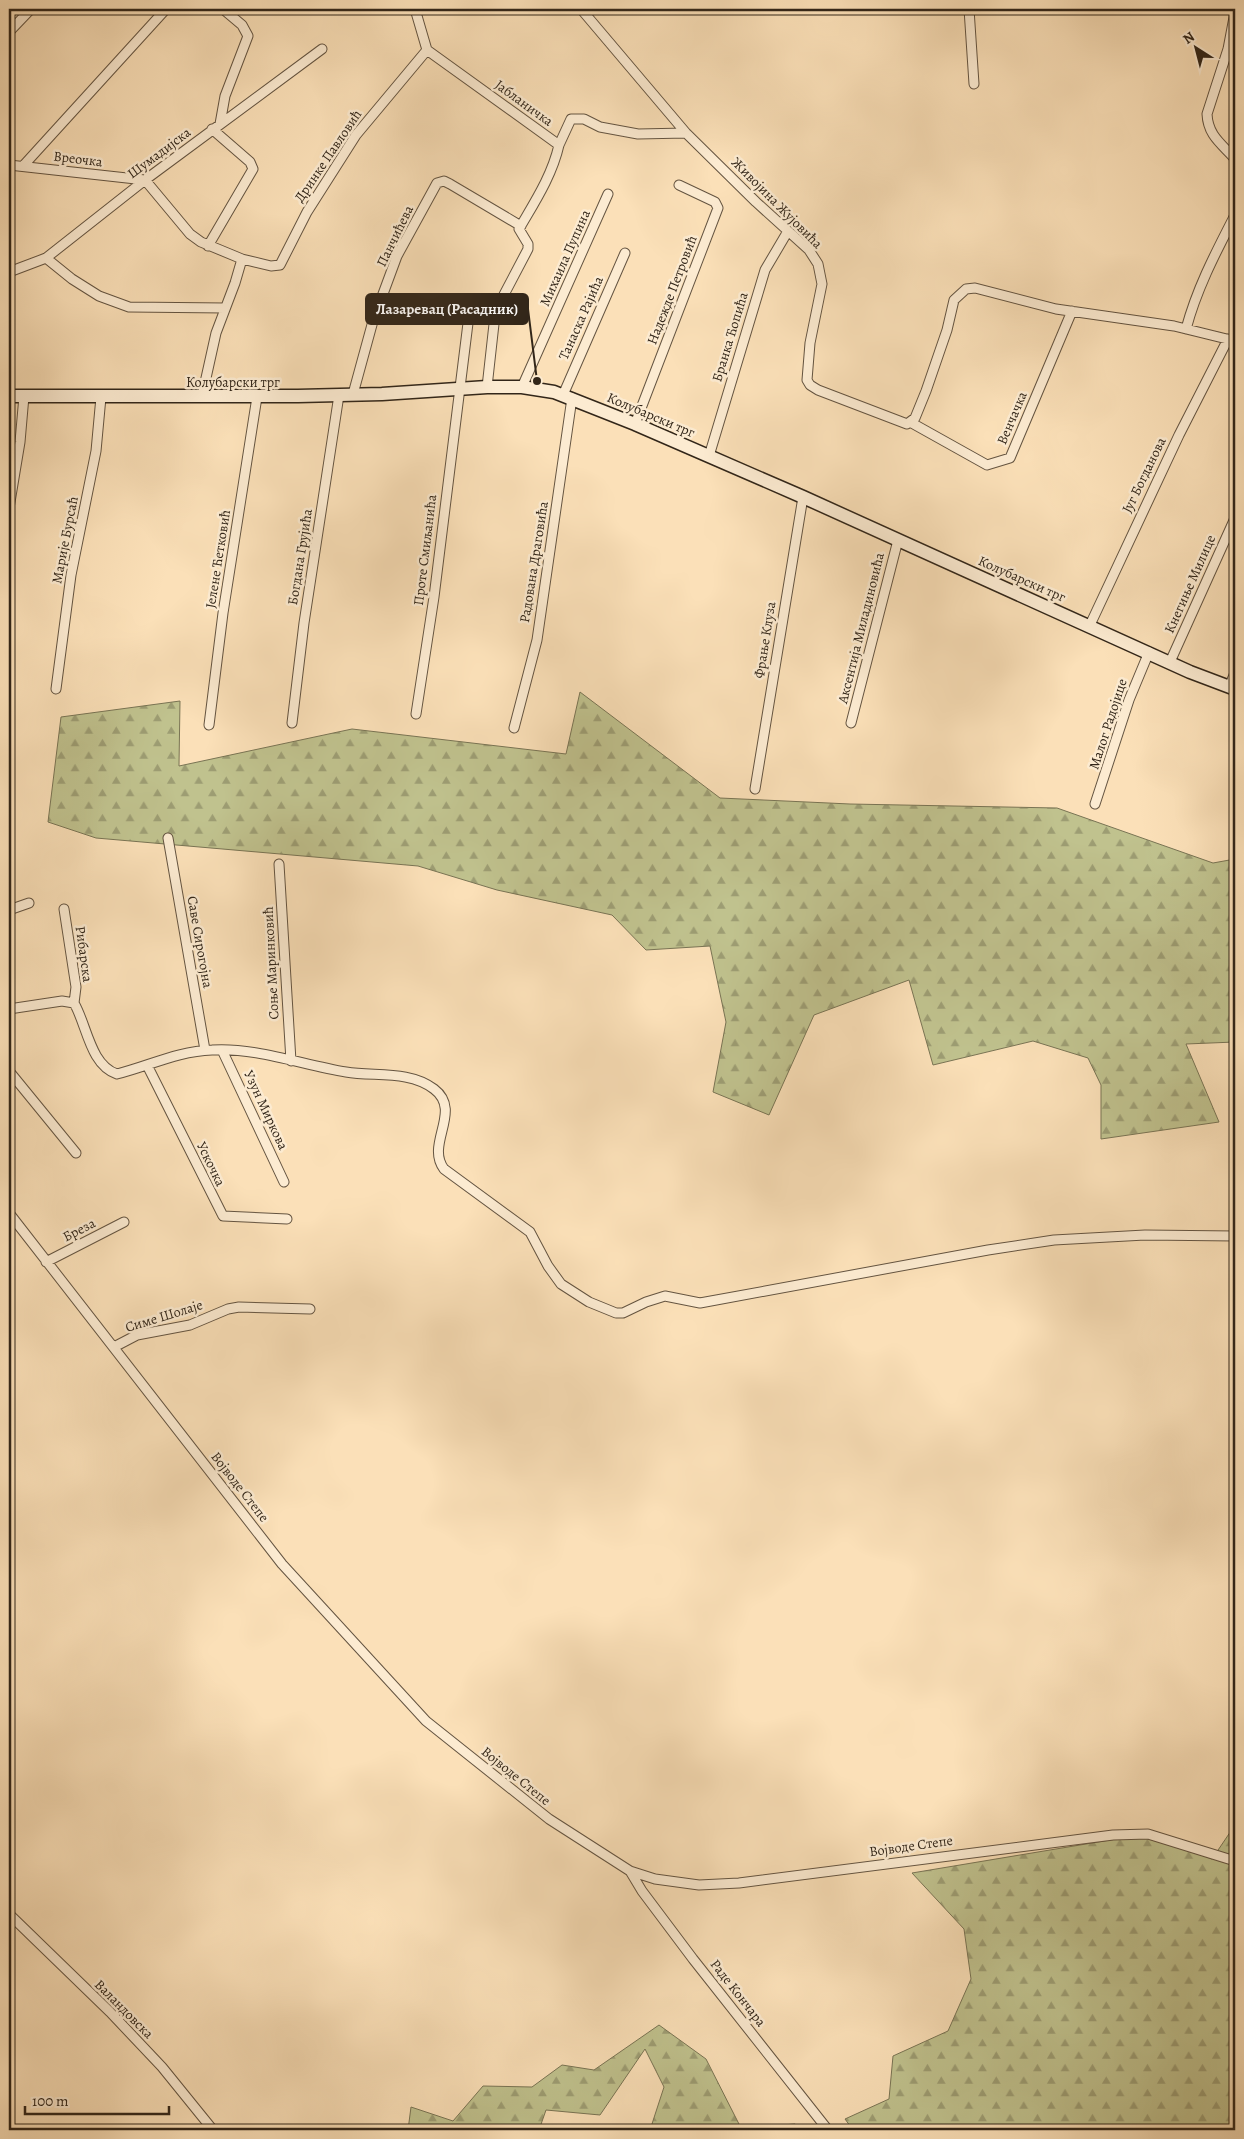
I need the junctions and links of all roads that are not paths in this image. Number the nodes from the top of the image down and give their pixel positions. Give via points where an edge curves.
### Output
1 (31, 9) edge
2 (166, 9) edge
3 (223, 9) edge
4 (415, 9) edge
5 (581, 9) edge
6 (969, 9) edge
7 (1235, 12) edge
8 (9, 32) edge
9 (322, 48) dead end
10 (427, 50) junction
11 (974, 84) dead end
12 (216, 127) junction
13 (686, 133) junction
14 (559, 145) junction
15 (1235, 159) edge
16 (9, 165) edge
17 (22, 166) junction
18 (144, 180) junction
19 (679, 185) dead end
20 (608, 194) dead end
21 (1235, 215) edge
22 (521, 226) junction
23 (788, 230) junction
24 (208, 246) junction
25 (625, 253) dead end
26 (46, 258) junction
27 (242, 259) junction
28 (9, 272) edge
29 (471, 299) dead end
30 (225, 308) junction
31 (1072, 311) junction
32 (1186, 328) junction
33 (1232, 340) edge
34 (487, 387) junction
35 (522, 387) junction
36 (459, 389) junction
37 (353, 394) junction
38 (339, 395) junction
39 (9, 396) edge
40 (24, 396) junction
41 (202, 396) junction
42 (101, 397) junction
43 (257, 397) junction
44 (567, 397) junction
45 (910, 422) junction
46 (635, 424) junction
47 (709, 456) junction
48 (803, 497) junction
49 (9, 508) edge
50 (1235, 518) edge
51 (1232, 533) edge
52 (898, 540) junction
53 (1090, 626) junction
54 (1149, 652) junction
55 (1170, 662) junction
56 (1235, 673) edge
57 (1232, 688) edge
58 (56, 689) dead end
59 (416, 714) dead end
60 (292, 723) dead end
61 (851, 723) dead end
62 (209, 725) dead end
63 (514, 728) dead end
64 (755, 789) dead end
65 (1095, 804) dead end
66 (168, 838) dead end
67 (279, 864) dead end
68 (29, 903) dead end
69 (64, 909) dead end
70 (9, 910) edge
71 (74, 1003) junction
72 (9, 1007) edge
73 (205, 1050) junction
74 (222, 1050) junction
75 (291, 1061) junction
76 (147, 1065) junction
77 (9, 1071) edge
78 (76, 1153) dead end
79 (284, 1182) dead end
80 (9, 1213) edge
81 (287, 1220) dead end
82 (124, 1222) dead end
83 (1235, 1236) edge
84 (46, 1262) junction
85 (310, 1308) dead end
86 (114, 1347) junction
87 (1235, 1861) edge
88 (630, 1871) junction
89 (9, 1914) edge
90 (213, 2130) edge
91 (828, 2130) edge

1 - 8 street
2 - 17 street
3 - 12 street via 242,25 248,36
4 - 10 street
5 - 13 street, Живојина Жујовића
6 - 11 street
7 - 15 street via 1228,49 1207,114 1213,136
9 - 12 street, Шумадијска
10 - 14 street, Јабланичка
10 - 27 street, Дринке Павловић via 356,135 307,212 280,265
12 - 18 street, Шумадијска
12 - 24 street via 253,169
13 - 14 street, Јабланичка via 638,134 600,127 577,118 571,119
13 - 23 street, Живојина Жујовића
14 - 22 street via 556,161
16 - 17 street, Вреочка
17 - 18 street, Вреочка
18 - 24 street, Дринке Павловић via 190,234
18 - 26 street, Шумадијска
19 - 46 street, Надежде Петровић via 715,202 718,208
20 - 35 street, Михаила Пупина
21 - 32 street via 1201,284
22 - 34 street via 518,230 528,249 498,306
22 - 37 street, Панчићева via 450,184 444,181 437,183 398,256 373,321
23 - 45 street, Живојина Жујовића via 809,250 818,264 822,284 810,343 807,380 810,385 902,423
23 - 47 street, Бранка Ћопића via 765,270
24 - 27 street, Дринке Павловић
25 - 44 street, Танаска Рајића
26 - 28 street, Шумадијска
26 - 30 street via 99,296 130,307
27 - 30 street
29 - 36 street, Проте Смиљанића
30 - 41 street
31 - 32 street
31 - 45 street via 975,288 966,289 954,300 926,391 915,418
31 - 45 street, Венчачка via 1010,458 987,465
32 - 33 street
33 - 53 street, Југ Богданова via 1179,435
34 - 35 street, Колубарски трг
34 - 36 street, Колубарски трг
35 - 44 street, Колубарски трг
36 - 37 street, Колубарски трг
36 - 59 street, Проте Смиљанића
37 - 38 street, Колубарски трг
38 - 43 street, Колубарски трг
38 - 60 street, Богдана Грујића
39 - 40 street, Колубарски трг
40 - 42 street, Колубарски трг
40 - 49 street
41 - 42 street, Колубарски трг
41 - 43 street, Колубарски трг
42 - 58 street, Марије Бурсаћ via 96,451 72,575
43 - 62 street, Јелене Ћетковић
44 - 46 street, Колубарски трг
44 - 63 street, Радована Драговића via 537,640
46 - 47 street, Колубарски трг
47 - 48 street, Колубарски трг
48 - 52 street, Колубарски трг
48 - 64 street, Фрање Клуза
50 - 51 street, Кнегиње Милице
51 - 55 street, Кнегиње Милице
52 - 53 street, Колубарски трг
52 - 61 street, Аксентија Миладиновића
53 - 54 street, Колубарски трг
54 - 55 street, Колубарски трг
54 - 65 street, Малог Радојице via 1129,700
55 - 57 street, Колубарски трг
56 - 57 street
66 - 73 street, Саве Сирогојна
67 - 75 street, Соње Маринковић
68 - 70 street
69 - 71 street, Рибарска via 76,987
71 - 72 street via 62,1001
71 - 76 street via 97,1056 111,1072 117,1074
73 - 74 street
73 - 76 street via 174,1055
74 - 75 street
74 - 79 street, Узун Миркова
75 - 83 street via 347,1072 382,1073 414,1080 434,1089 445,1105 437,1153 444,1169 530,1232 561,1284 589,1302 616,1313 665,1296 700,1303 1054,1240 1144,1235
76 - 81 street, Ускочка via 223,1216
77 - 78 street
80 - 84 street, Војводе Степе
82 - 84 street, Бреза
84 - 86 street, Војводе Степе
85 - 86 street, Симе Шолаје via 239,1307 190,1325 138,1336
86 - 88 street, Војводе Степе via 282,1564 426,1721 549,1819
87 - 88 street, Војводе Степе via 1148,1834 1113,1835 739,1883 655,1880
88 - 91 street, Раде Кончара via 693,1959
89 - 90 street, Валандовска via 162,2067

